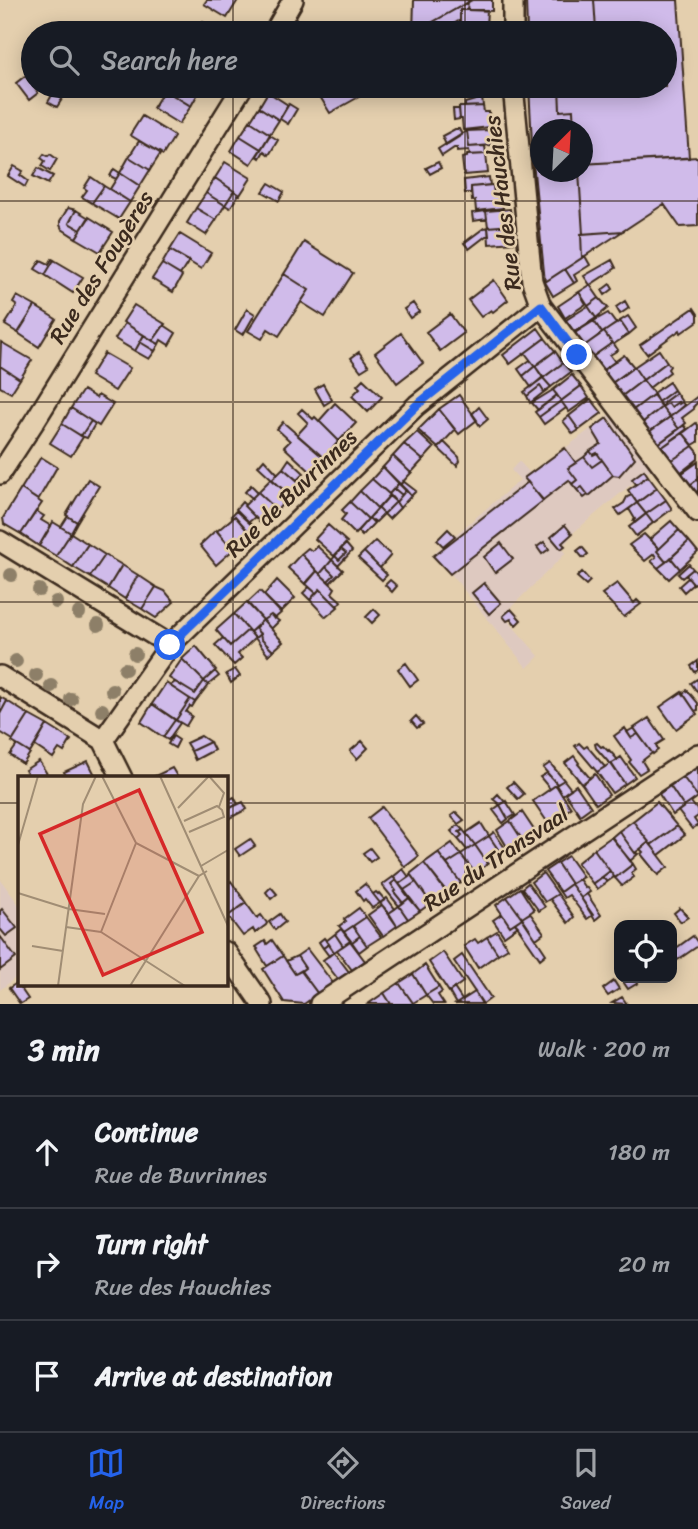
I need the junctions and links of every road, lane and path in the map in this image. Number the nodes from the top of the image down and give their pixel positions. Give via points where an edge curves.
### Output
1 (293, 0) edge
2 (513, 0) edge
3 (281, 21) edge
4 (513, 21) edge
5 (235, 98) edge
6 (514, 98) edge
7 (541, 306) junction
8 (0, 474) edge
9 (698, 512) edge
10 (0, 541) edge
11 (170, 645) junction
12 (0, 676) edge
13 (103, 740) junction
14 (698, 754) edge
15 (121, 776) edge
16 (228, 955) edge
17 (262, 1004) edge
18 (320, 1004) edge

1 - 3 street
2 - 4 street
5 - 8 street, Rue des Fougères
6 - 7 street, Rue des Hauchies via 532,281
7 - 9 street, Rue des Hauchies
7 - 11 street, Rue de Buvrinnes via 417,405
10 - 11 street
11 - 13 street, Rue de Buvrinnes
12 - 13 street
13 - 15 street
14 - 18 street, Rue du Transvaal
16 - 17 street

